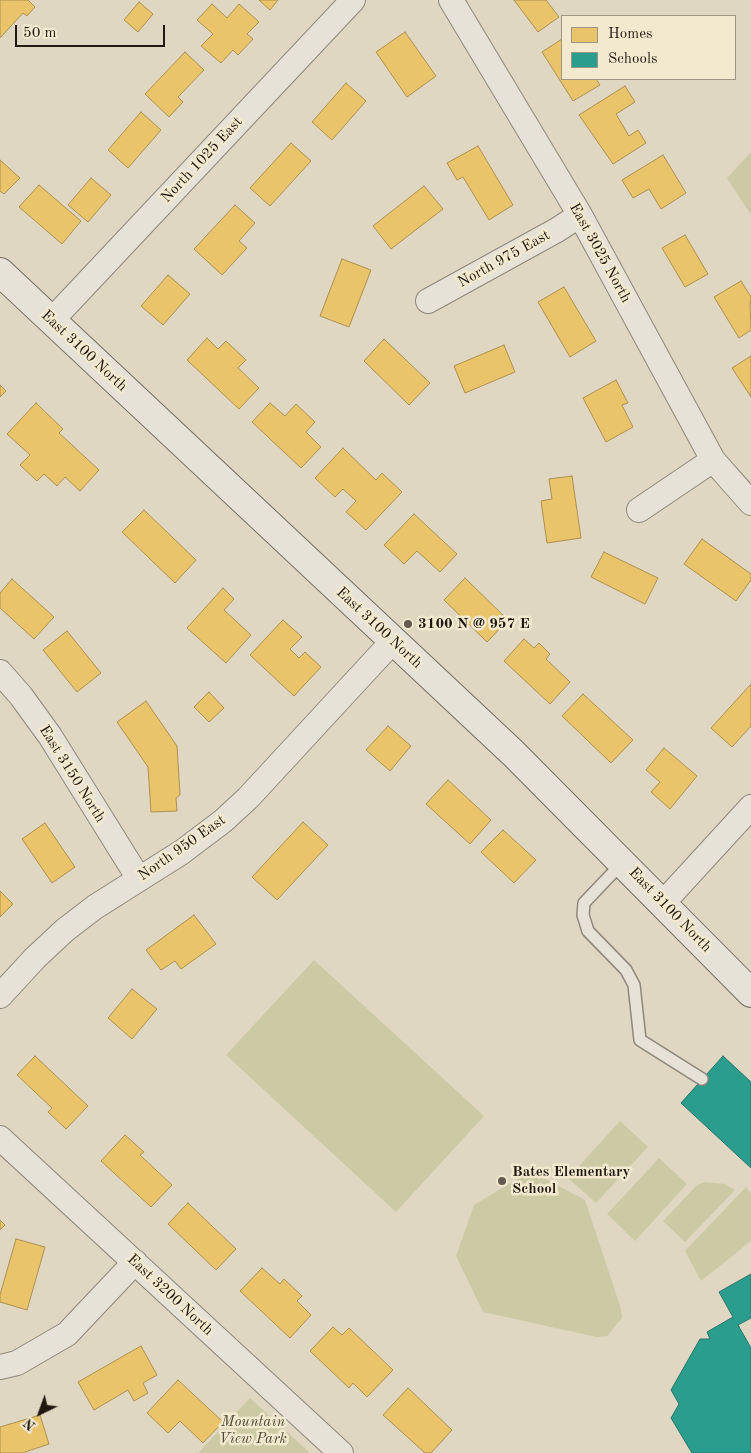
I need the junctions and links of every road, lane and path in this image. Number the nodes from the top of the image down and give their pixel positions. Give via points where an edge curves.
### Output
1 (354, 0) edge
2 (451, 0) edge
3 (580, 215) junction
4 (0, 272) edge
5 (428, 301) dead end
6 (52, 320) junction
7 (713, 460) junction
8 (751, 503) edge
9 (639, 510) dead end
10 (393, 642) junction
11 (0, 672) edge
12 (751, 807) edge
13 (622, 862) junction
14 (139, 879) junction
15 (663, 903) junction
16 (751, 992) edge
17 (0, 996) edge
18 (702, 1079) dead end
19 (0, 1138) edge
20 (135, 1262) junction
21 (0, 1367) edge
22 (341, 1453) edge

1 - 6 street, North 1025 East
2 - 3 street, East 3025 North
3 - 5 street, North 975 East
3 - 7 street, East 3025 North
4 - 6 main road, East 3100 North
6 - 10 main road, East 3100 North
7 - 8 street, East 3025 North
7 - 9 street
10 - 13 main road, East 3100 North via 513,753
10 - 14 street, North 950 East via 248,798 202,838
11 - 14 street, East 3150 North via 50,736
12 - 15 street
13 - 15 main road, East 3100 North
13 - 18 lane via 584,903 582,915 588,931 626,970 634,985 640,1040
14 - 17 street, North 950 East via 95,906 65,930
15 - 16 main road, East 3100 North
19 - 20 street, East 3200 North
20 - 21 street via 68,1334
20 - 22 street, East 3200 North

